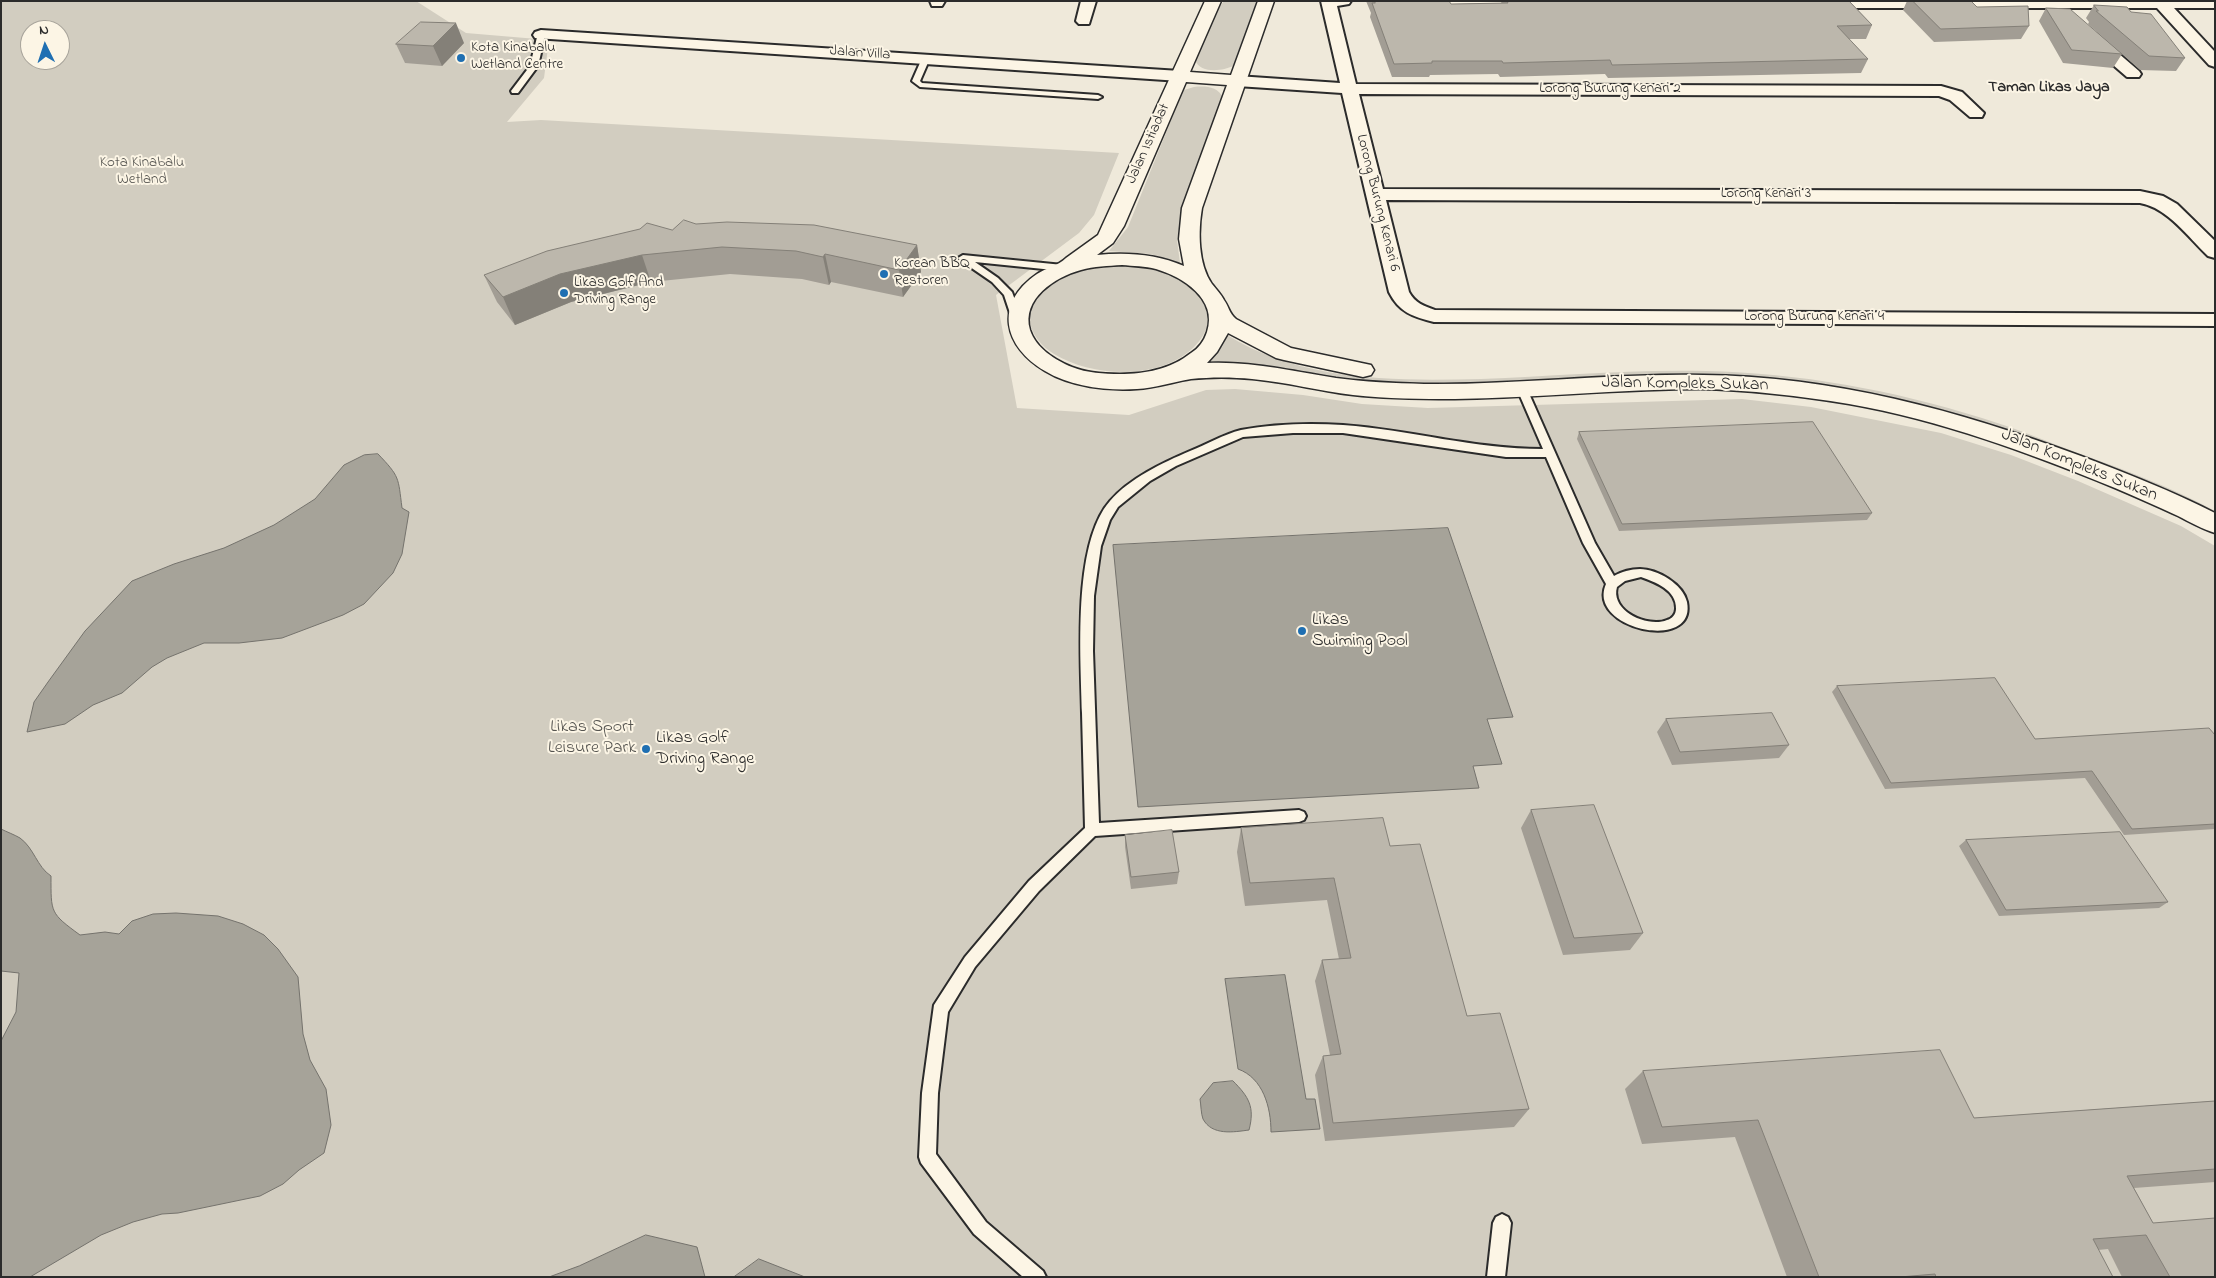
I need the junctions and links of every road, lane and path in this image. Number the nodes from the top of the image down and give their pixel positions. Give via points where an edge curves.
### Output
1 (1089, 1) edge
2 (1213, 1) edge
3 (1266, 1) edge
4 (1344, 1) edge
5 (1379, 1) edge
6 (1328, 2) edge
7 (1549, 2) edge
8 (1798, 3) edge
9 (1984, 3) edge
10 (2215, 3) edge
11 (2162, 4) junction
12 (2054, 5) junction
13 (1084, 21) dead end
14 (541, 34) joint
15 (926, 58) junction
16 (2215, 62) edge
17 (2133, 74) dead end
18 (1180, 76) junction
19 (1237, 81) junction
20 (1349, 89) junction
21 (515, 91) dead end
22 (1098, 97) dead end
23 (1976, 113) dead end
24 (1376, 194) junction
25 (2215, 252) edge
26 (1063, 268) junction
27 (1202, 285) junction
28 (1415, 310) joint
29 (1220, 317) junction
30 (1017, 319) junction
31 (2215, 320) edge
32 (1135, 382) junction
33 (1522, 389) junction
34 (1549, 453) junction
35 (2215, 504) edge
36 (2215, 524) edge
37 (1612, 583) junction
38 (1298, 816) dead end
39 (1092, 830) junction
40 (1502, 1223) dead end
41 (1037, 1277) edge
42 (1496, 1277) edge

1 - 13 street
2 - 18 main road, Jalan Istiadat
3 - 19 main road
4 - 6 street
5 - 7 street
6 - 20 street, Lorong Burung Kenari 6
8 - 9 street
9 - 12 street
10 - 11 street
11 - 12 street
11 - 16 street
12 - 17 street
14 - 15 street, Jalan Villa
14 - 21 lane via 534,66
15 - 18 street, Jalan Villa
15 - 22 lane via 916,81 920,85
18 - 19 main road
18 - 26 main road, Jalan Istiadat via 1114,226 1106,239
19 - 20 street, Lorong Burung Kenari 2
19 - 27 main road via 1188,226 1190,256
20 - 23 street, Lorong Burung Kenari 2 via 1941,91 1956,96
20 - 24 street, Lorong Burung Kenari 6
24 - 25 street, Lorong Kenari 3 via 2130,197 2156,200 2170,208
24 - 28 street, Lorong Burung Kenari 6 via 1399,292 1405,304
26 - 27 main road via 1091,261 1153,262 1180,271
26 - 30 main road via 1039,282 1022,299
26 - 30 lane via 963,258 1009,294
27 - 29 main road via 1218,306
28 - 31 street, Lorong Burung Kenari 4 via 1434,316
29 - 32 main road via 1216,339 1199,359 1171,374
29 - 35 main road, Jalan Kompleks Sukan via 1284,352 1348,368 1386,372 1699,363 1778,369 1867,382 1947,399 2041,430 2145,470
30 - 32 main road via 1022,340 1039,359 1065,373 1099,381
32 - 33 main road, Jalan Kompleks Sukan via 1202,370 1231,370 1352,387 1460,392
33 - 34 lane
33 - 36 main road, Jalan Kompleks Sukan via 1626,382 1706,382 1840,394 1995,433 2134,486
34 - 37 lane via 1589,543
34 - 39 lane via 1506,454 1343,429 1241,434 1163,468 1114,504 1104,519 1095,546 1088,596
37 - 37 lane via 1628,574 1647,575 1665,581 1681,598 1681,616 1666,625 1650,626 1632,621 1615,608 1610,599
38 - 39 lane
39 - 41 lane via 1034,886 970,962 940,1010 930,1094 927,1157 980,1228
40 - 42 lane

